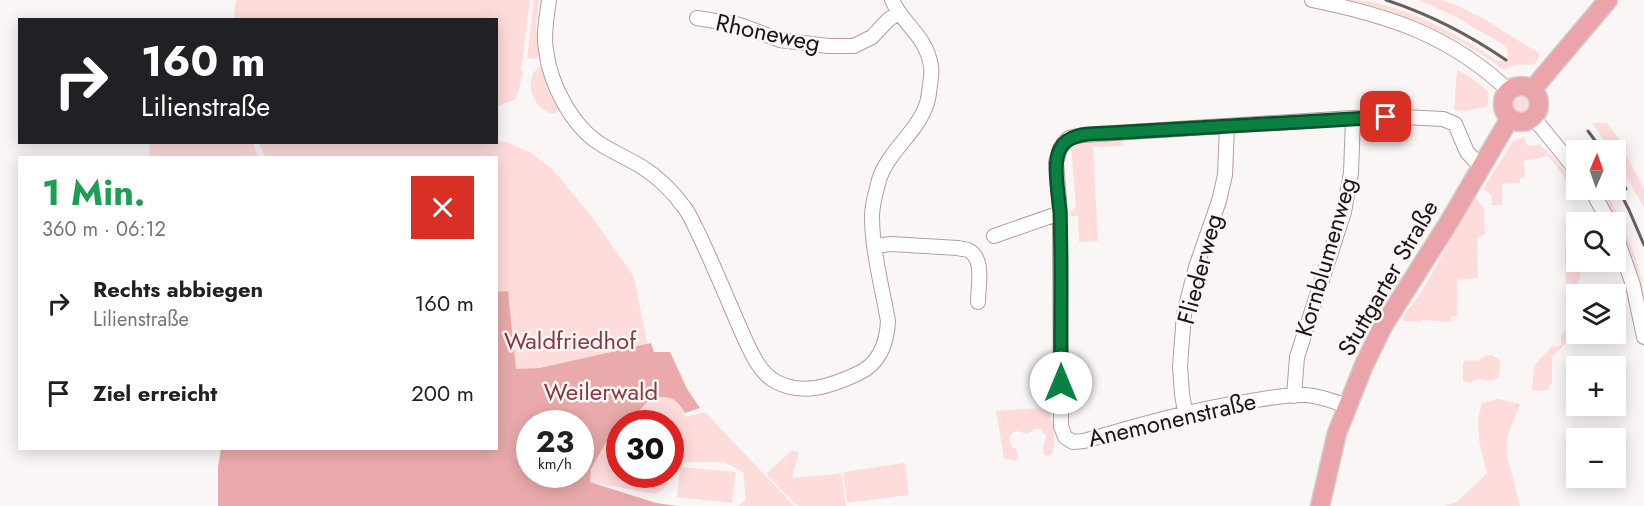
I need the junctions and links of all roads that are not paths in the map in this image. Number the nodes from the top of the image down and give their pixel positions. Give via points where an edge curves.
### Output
1 (549, 0) edge
2 (1312, 0) edge
3 (1608, 0) edge
4 (895, 6) edge
5 (697, 18) dead end
6 (1532, 90) junction
7 (1509, 91) junction
8 (1533, 117) junction
9 (1353, 118) junction
10 (1509, 118) junction
11 (1227, 126) junction
12 (1566, 158) edge
13 (1481, 167) junction
14 (1060, 213) junction
15 (994, 236) dead end
16 (875, 246) junction
17 (1626, 263) edge
18 (978, 302) dead end
19 (1644, 336) edge
20 (1294, 396) junction
21 (1347, 406) junction
22 (1185, 412) junction
23 (1320, 506) edge

1 - 16 street via 545,48 554,83 565,105 600,144 649,171 686,209 752,354 773,380 790,387 814,389 862,372 878,357 888,333 888,321
2 - 7 street via 1380,16 1436,38 1469,58
3 - 6 main road
4 - 5 street, Rhoneweg via 872,37 854,46 780,40 741,25
4 - 16 street via 925,45 931,74 923,114 880,178 872,214
6 - 7 main road via 1520,86
6 - 8 main road via 1538,105
7 - 10 main road via 1503,107
8 - 10 main road via 1521,122
8 - 12 street
9 - 11 street
9 - 13 street via 1420,117 1450,121 1467,152
9 - 20 street, Kornblumenweg via 1351,173 1344,212 1297,357
10 - 13 main road, Stuttgarter Straße
11 - 14 street via 1069,138 1056,162
11 - 22 street, Fliederweg via 1220,201 1184,314 1180,366
13 - 21 main road, Stuttgarter Straße via 1383,326
14 - 15 street
14 - 22 street, Anemonenstraße via 1062,432 1068,440 1084,441
16 - 18 street via 968,250 979,263
17 - 19 street
20 - 21 street, Anemonenstraße via 1322,398
20 - 22 street, Anemonenstraße
21 - 23 main road, Stuttgarter Straße via 1336,433

